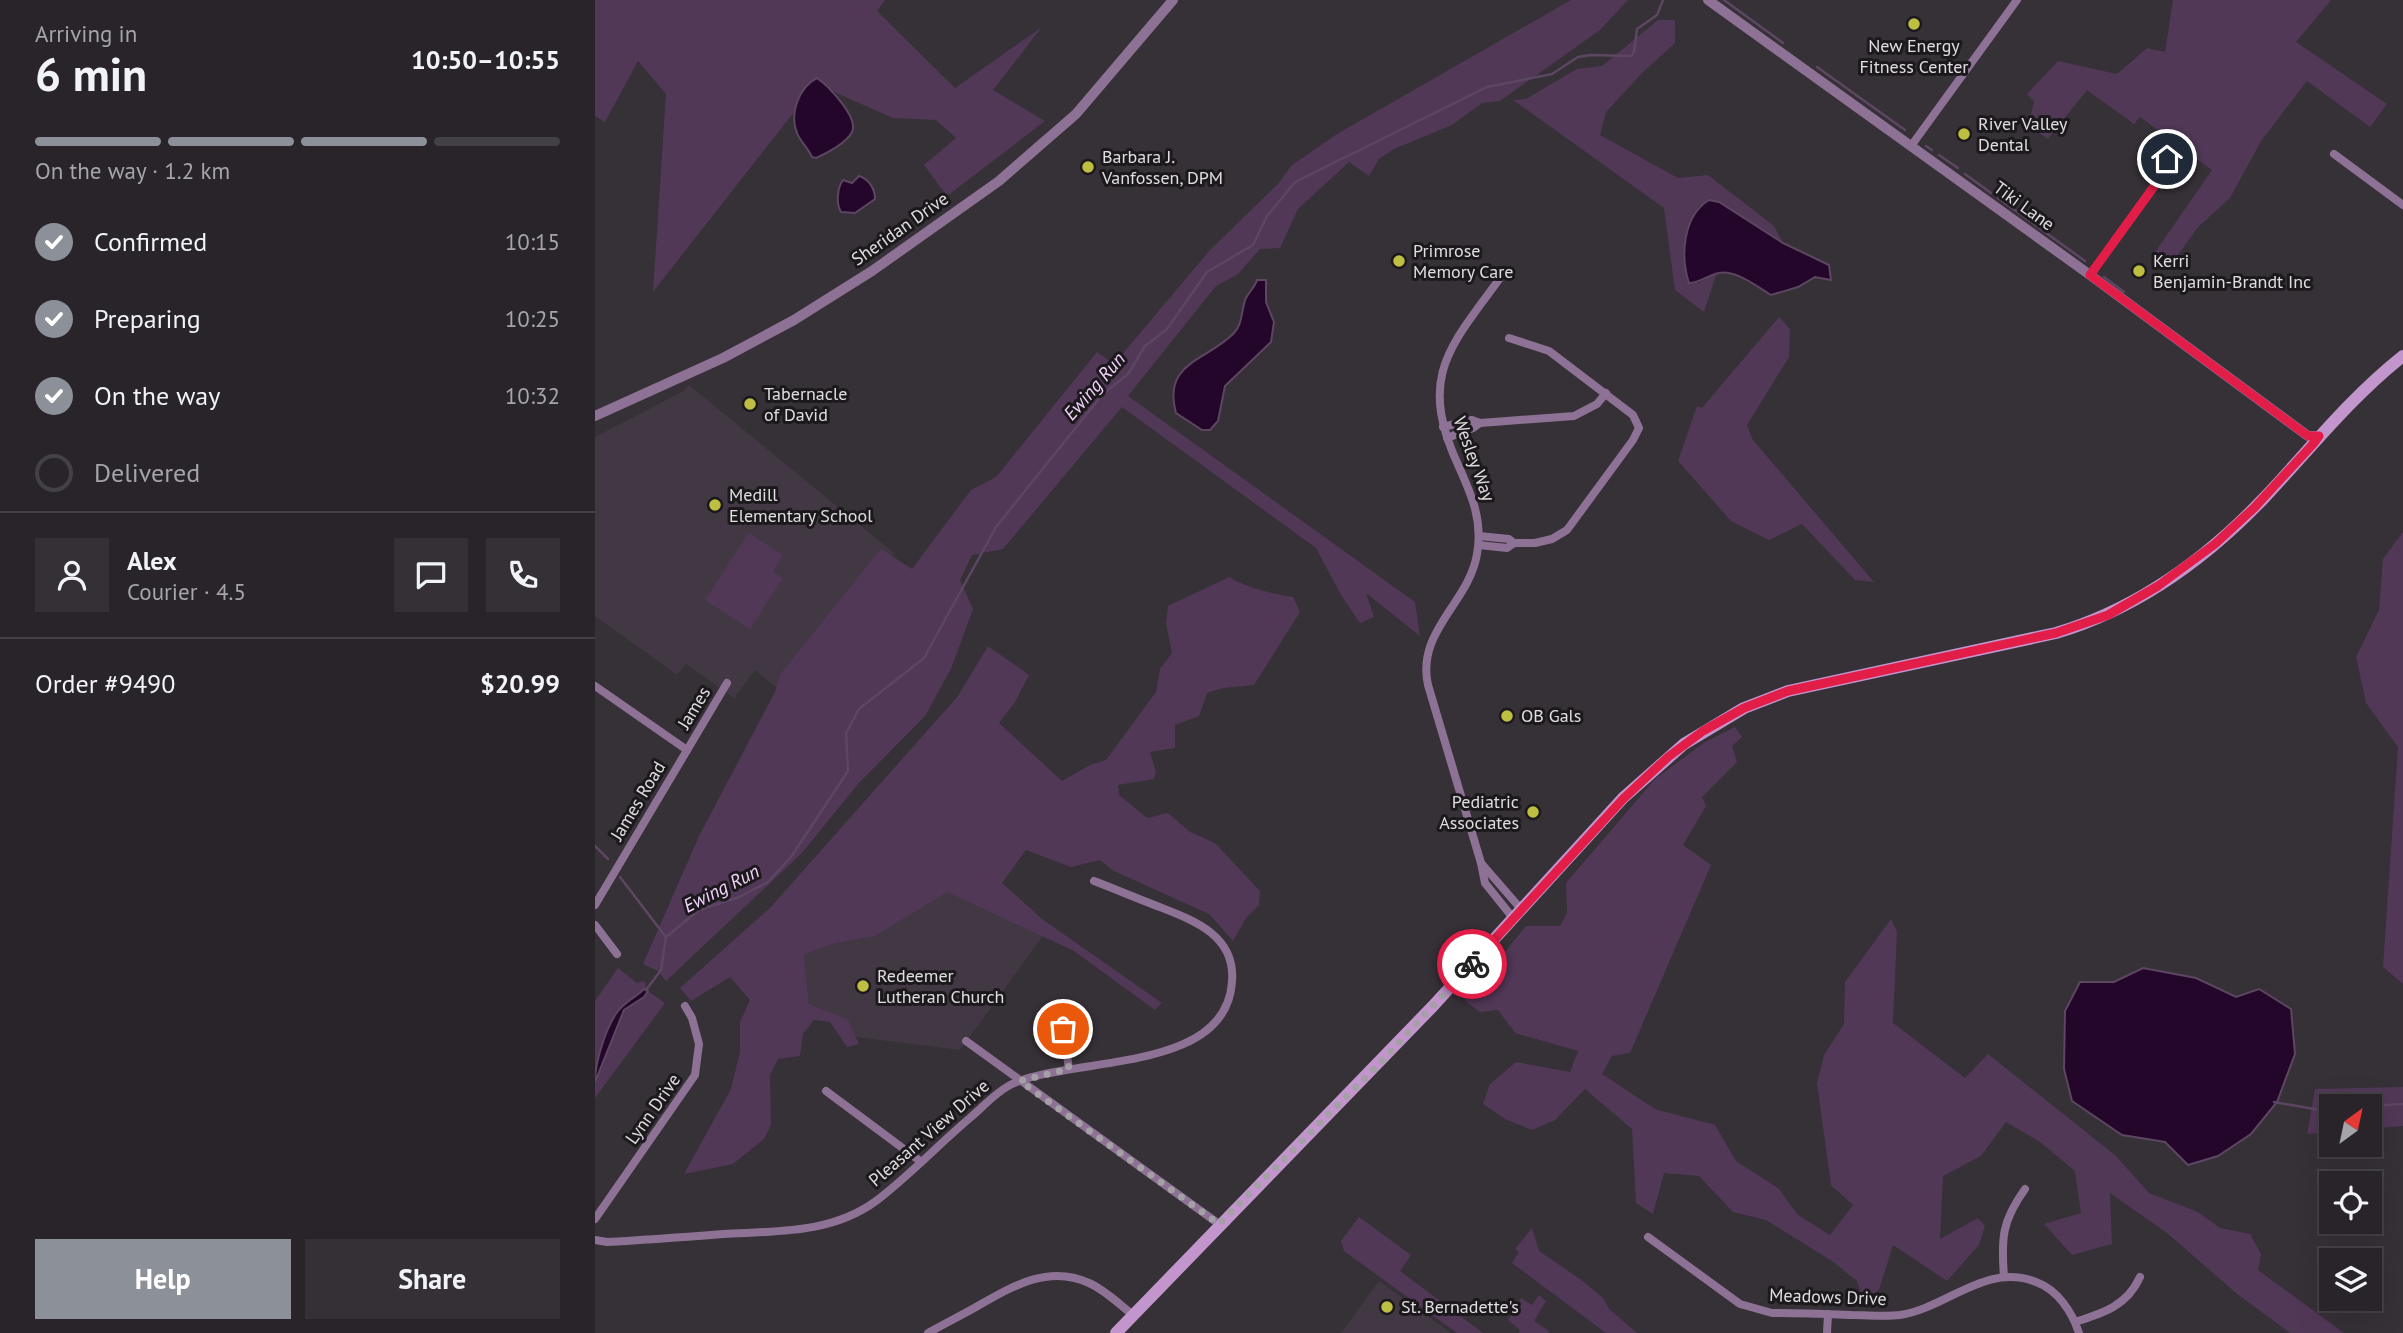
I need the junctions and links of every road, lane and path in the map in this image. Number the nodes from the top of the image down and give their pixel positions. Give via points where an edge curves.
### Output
1 (1174, 0) edge
2 (1708, 0) edge
3 (2017, 0) edge
4 (1911, 146) junction
5 (2334, 155) dead end
6 (2167, 159) dead end
7 (2403, 205) edge
8 (1503, 274) dead end
9 (2090, 275) junction
10 (1509, 338) dead end
11 (2403, 356) edge
12 (1606, 393) junction
13 (595, 416) edge
14 (1480, 423) junction
15 (1443, 427) junction
16 (2319, 436) junction
17 (1447, 438) junction
18 (1479, 540) junction
19 (727, 683) dead end
20 (595, 686) edge
21 (687, 750) junction
22 (1094, 881) dead end
23 (595, 905) edge
24 (1517, 914) junction
25 (595, 925) edge
26 (617, 954) dead end
27 (685, 1006) dead end
28 (1060, 1008) dead end
29 (966, 1041) dead end
30 (1069, 1069) junction
31 (1020, 1081) junction
32 (825, 1091) dead end
33 (920, 1161) junction
34 (2025, 1189) dead end
35 (595, 1219) edge
36 (1219, 1224) junction
37 (1647, 1237) dead end
38 (595, 1240) edge
39 (2004, 1277) junction
40 (2140, 1277) dead end
41 (1828, 1314) junction
42 (1133, 1315) junction
43 (2075, 1322) junction
44 (928, 1333) edge
45 (1116, 1333) edge
46 (1827, 1333) edge
47 (2079, 1333) edge

1 - 13 street, Sheridan Drive via 1076,114 999,181 794,320
2 - 4 street, Tiki Lane
3 - 4 street
4 - 9 street, Tiki Lane
5 - 7 street
6 - 9 street via 2163,174
8 - 15 street, Wesley Way via 1447,357 1440,386
9 - 16 street, Tiki Lane via 2308,436
10 - 12 street via 1549,351
11 - 16 main road
12 - 14 street via 1597,404 1574,416
12 - 18 street via 1639,422 1638,433 1567,530 1552,539 1507,548
14 - 15 street via 1472,420
14 - 17 street
15 - 17 street, Wesley Way
16 - 24 main road via 2233,528 2158,586 2108,615 2056,633 1788,691 1724,718 1648,774
17 - 18 street, Wesley Way via 1472,494
18 - 24 street, Wesley Way via 1470,579 1434,632 1425,669 1486,883
19 - 21 street, James
20 - 21 street
21 - 23 street, James Road
22 - 30 street, Pleasant View Drive via 1197,921 1216,936 1228,955 1233,978 1228,1001 1216,1021 1197,1036 1153,1055
24 - 36 main road via 1377,1066
25 - 26 street
27 - 35 street, Lynn Drive via 699,1044 695,1075
28 - 30 street
29 - 31 street
30 - 31 street, Pleasant View Drive
31 - 33 street, Pleasant View Drive via 1004,1089
31 - 36 street
32 - 33 street
33 - 38 street, Pleasant View Drive via 869,1205 817,1227
34 - 39 street via 2003,1230
36 - 42 main road
37 - 41 street, Meadows Drive via 1749,1308
39 - 41 street, Meadows Drive via 1908,1313
39 - 43 street, Meadows Drive via 2023,1278 2049,1288
40 - 43 street via 2122,1302
41 - 46 street
42 - 44 street via 1088,1283 1066,1276 1040,1277 1020,1283
42 - 45 main road
43 - 47 street, Meadows Drive

